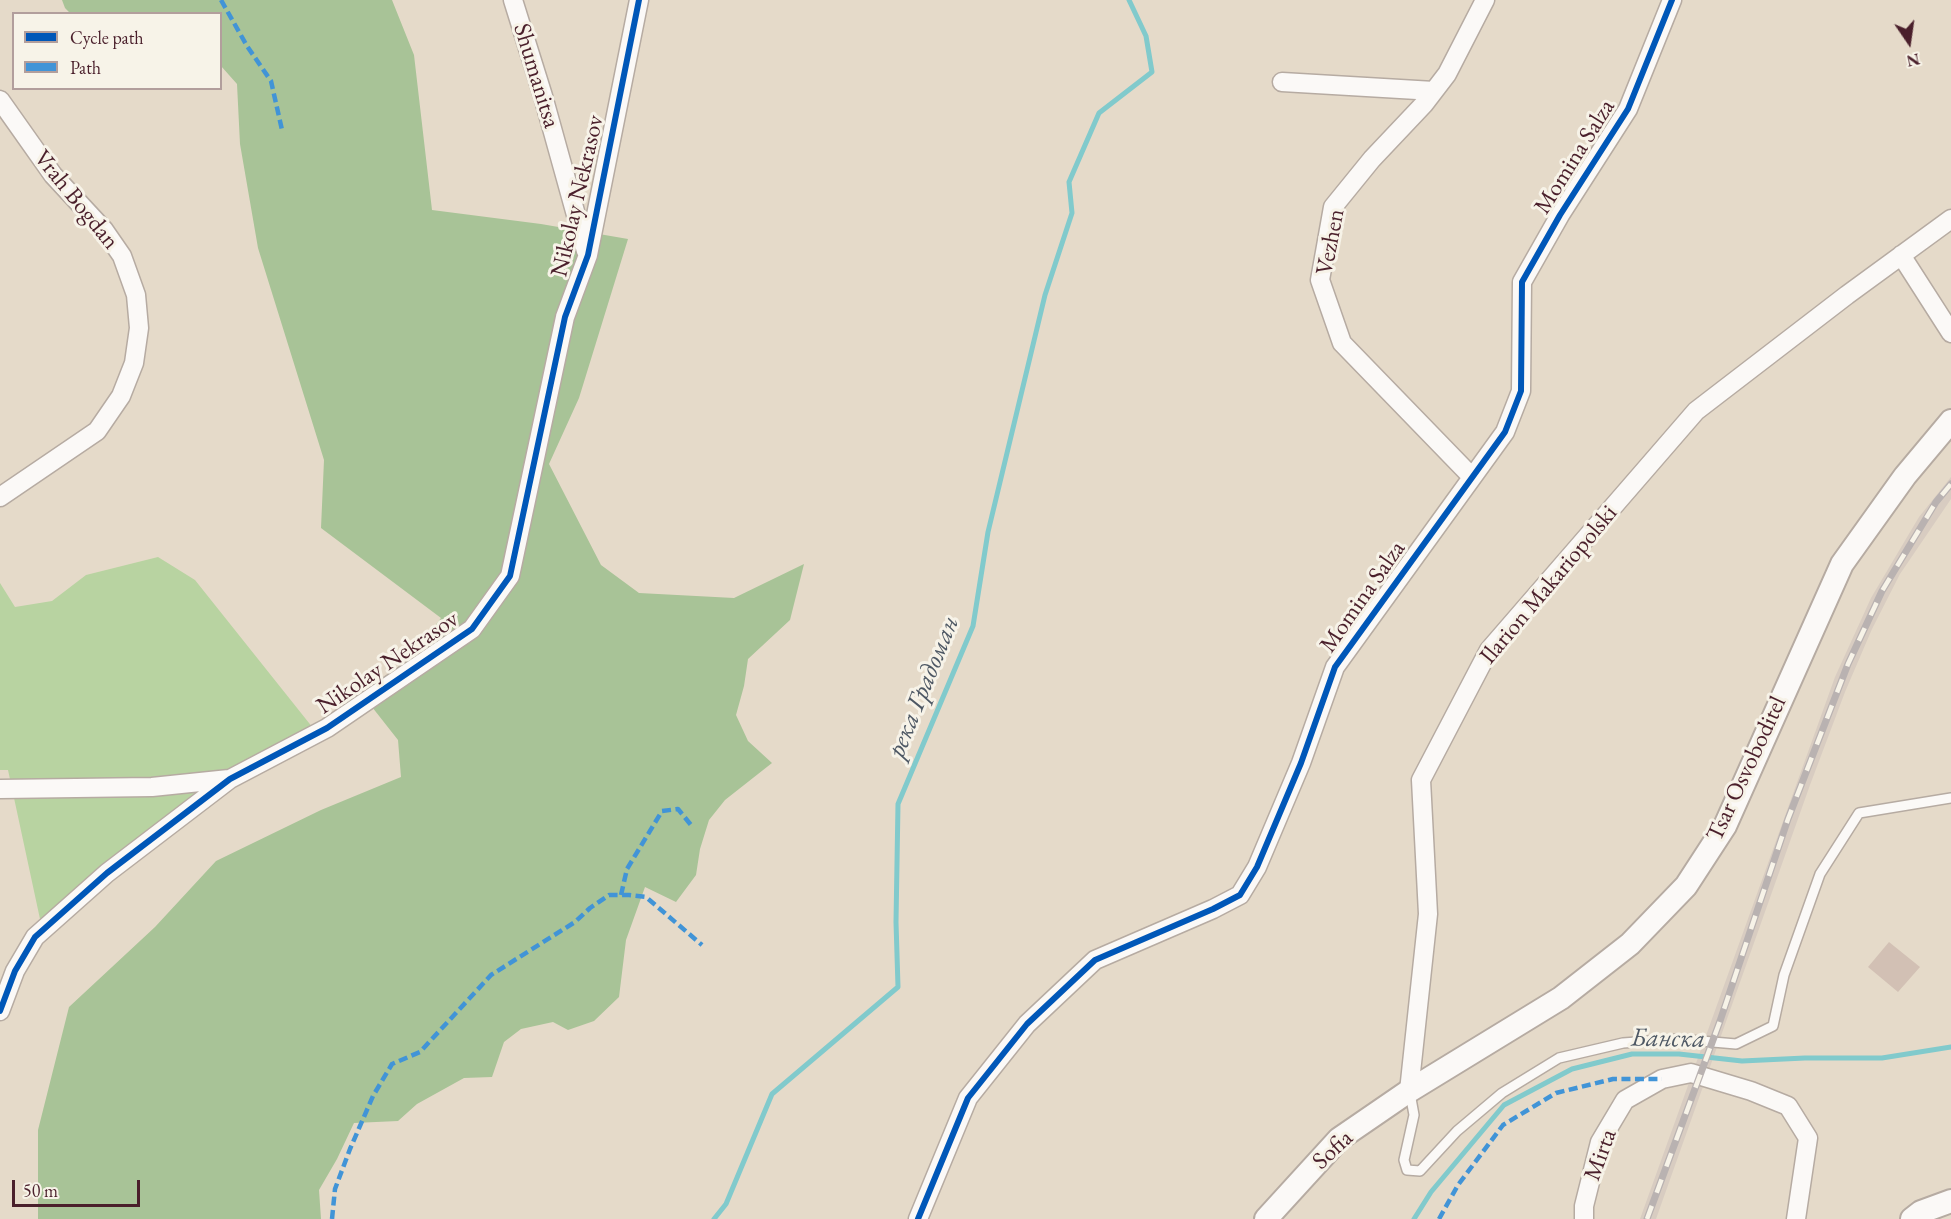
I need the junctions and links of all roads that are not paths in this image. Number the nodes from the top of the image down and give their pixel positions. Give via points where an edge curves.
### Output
1 (513, 0) edge
2 (639, 0) edge
3 (1485, 0) edge
4 (1672, 0) edge
5 (1282, 82) dead end
6 (1434, 91) junction
7 (0, 100) edge
8 (1951, 219) edge
9 (588, 255) junction
10 (1901, 255) junction
11 (1951, 333) edge
12 (1951, 421) edge
13 (1472, 477) junction
14 (0, 497) edge
15 (230, 779) junction
16 (0, 789) edge
17 (1951, 798) edge
18 (0, 1011) edge
19 (1409, 1091) junction
20 (1951, 1201) edge
21 (918, 1219) edge
22 (1266, 1219) edge
23 (1584, 1219) edge
24 (1796, 1219) edge
25 (1912, 1219) edge

1 - 9 street, Shumanitsa
2 - 9 street, Nikolay Nekrasov
3 - 6 street, Vezhen
4 - 13 street, Momina Salza via 1628,108 1522,282 1521,391 1504,432
5 - 6 street
6 - 13 street, Vezhen via 1333,207 1320,280 1342,343
7 - 14 street, Vrah Bogdan via 53,175 104,230 122,256 136,295 139,327 134,363 121,396 98,431
8 - 10 street, Ilarion Makariopolski
9 - 15 street, Nikolay Nekrasov via 565,317 510,576 472,629 327,728
10 - 11 street
10 - 19 street, Ilarion Makariopolski via 1696,411 1489,650 1421,780 1428,914
12 - 19 street, Tsar Osvoboditel via 1905,476 1842,564 1725,826 1686,886 1630,944 1561,998
13 - 21 street, Momina Salza via 1335,667 1302,763 1257,867 1239,895 1095,960 1027,1024 968,1098
15 - 16 street via 152,787
15 - 18 street, Nikolay Nekrasov via 107,873 35,937 15,971
17 - 19 lane via 1859,813 1820,874 1784,975 1773,1026 1736,1044 1678,1039 1623,1042 1559,1058 1502,1093 1457,1131 1420,1171 1407,1170 1404,1160 1414,1115
19 - 22 street, Sofia via 1340,1139
20 - 25 street
23 - 24 street, Mirta via 1599,1142 1624,1100 1662,1078 1691,1073 1788,1106 1809,1138

